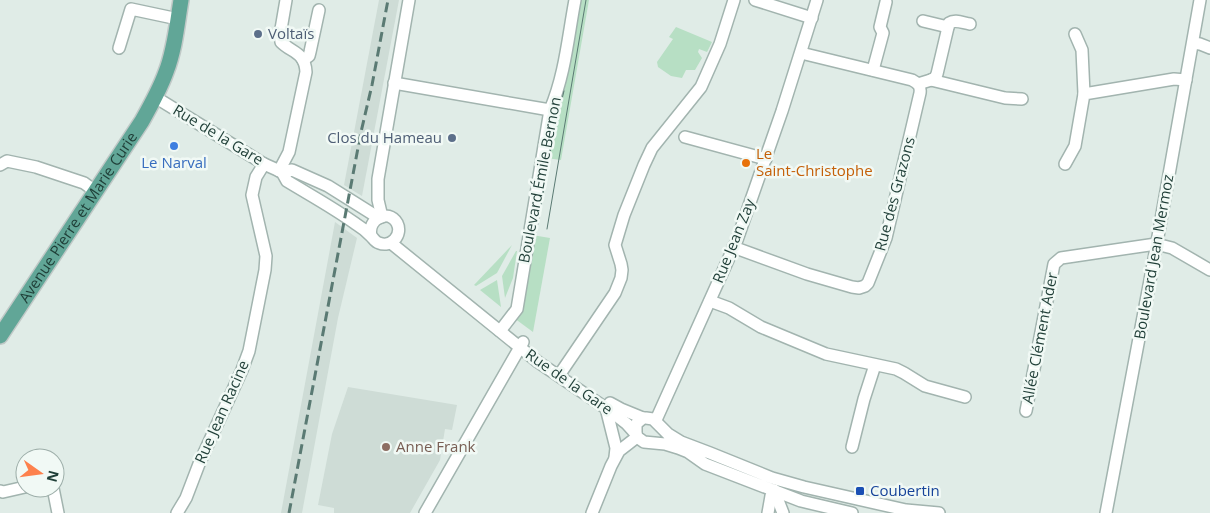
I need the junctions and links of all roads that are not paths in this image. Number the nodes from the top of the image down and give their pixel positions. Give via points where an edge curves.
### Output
1 (180, 0) edge
2 (286, 0) edge
3 (409, 0) edge
4 (575, 0) edge
5 (734, 0) edge
6 (755, 0) edge
7 (817, 0) edge
8 (1200, 0) edge
9 (886, 2) dead end
10 (320, 10) dead end
11 (812, 18) junction
12 (178, 19) junction
13 (923, 21) dead end
14 (970, 24) dead end
15 (948, 27) junction
16 (1075, 34) dead end
17 (1193, 43) junction
18 (119, 48) dead end
19 (1210, 48) edge
20 (801, 53) junction
21 (303, 60) junction
22 (873, 70) junction
23 (931, 80) junction
24 (1186, 80) junction
25 (394, 83) junction
26 (918, 84) junction
27 (1084, 94) junction
28 (156, 97) junction
29 (1022, 99) dead end
30 (550, 110) junction
31 (686, 137) dead end
32 (766, 159) junction
33 (264, 164) junction
34 (1065, 164) dead end
35 (0, 165) edge
36 (280, 171) junction
37 (95, 191) junction
38 (380, 217) junction
39 (371, 236) junction
40 (394, 240) junction
41 (1156, 244) junction
42 (733, 247) junction
43 (1210, 270) edge
44 (710, 301) junction
45 (502, 329) junction
46 (0, 336) edge
47 (521, 345) junction
48 (875, 365) junction
49 (562, 371) junction
50 (965, 397) dead end
51 (606, 408) junction
52 (1026, 411) dead end
53 (643, 418) junction
54 (658, 423) junction
55 (636, 436) junction
56 (652, 442) junction
57 (852, 447) dead end
58 (615, 458) junction
59 (15, 489) edge
60 (0, 490) edge
61 (774, 490) junction
62 (55, 498) edge
63 (58, 513) edge
64 (177, 513) edge
65 (425, 513) edge
66 (592, 513) edge
67 (768, 513) edge
68 (783, 513) edge
69 (852, 513) edge
70 (939, 513) edge
71 (1106, 513) edge

1 - 12 main road, Avenue Pierre et Marie Curie
2 - 21 street via 281,42
3 - 25 street
4 - 30 street, Boulevard Émile Bernon via 563,70
5 - 49 street via 701,88 652,148 644,165 615,245 622,270 615,293
6 - 11 street
7 - 11 street, Rue Jean Zay
8 - 17 street, Boulevard Jean Mermoz
9 - 22 street
10 - 21 street via 309,56
11 - 20 street, Rue Jean Zay
12 - 18 street via 131,9
12 - 28 main road, Avenue Pierre et Marie Curie via 169,63
13 - 15 street
14 - 15 street via 952,21
15 - 23 street via 938,74
16 - 27 street via 1082,50
17 - 19 street
17 - 24 street, Boulevard Jean Mermoz
20 - 22 street
20 - 32 street, Rue Jean Zay
21 - 36 street via 306,72 289,152
22 - 26 street
23 - 26 street
23 - 29 street
24 - 27 street via 1174,79
24 - 41 street, Boulevard Jean Mermoz
25 - 30 street
25 - 38 street via 378,179
26 - 42 street, Rue des Grazons via 920,93 886,238 865,286 852,287
27 - 34 street via 1075,146
28 - 33 street, Rue de la Gare
28 - 37 main road, Avenue Pierre et Marie Curie
30 - 45 street, Boulevard Émile Bernon via 517,309
31 - 32 street
32 - 42 street, Rue Jean Zay
33 - 36 street, Rue de la Gare
33 - 64 street, Rue Jean Racine via 256,177 252,195 266,256 249,351
35 - 37 street via 7,161 36,167 84,183
36 - 38 street, Rue de la Gare via 292,170 328,186
36 - 39 street, Rue de la Gare via 287,181
37 - 46 main road, Avenue Pierre et Marie Curie
38 - 39 street via 372,223
38 - 40 street, Rue de la Gare via 391,218 397,224
39 - 40 street, Rue de la Gare via 382,244
40 - 45 street, Rue de la Gare
41 - 43 street via 1172,248
41 - 52 street, Allée Clément Ader via 1061,258 1054,264
41 - 71 street, Boulevard Jean Mermoz
42 - 44 street, Rue Jean Zay
44 - 48 street via 826,354
44 - 54 street, Rue Jean Zay
45 - 47 street, Rue de la Gare
47 - 49 street, Rue de la Gare
47 - 51 street, Rue de la Gare via 538,362
47 - 65 street
48 - 50 street via 896,369 925,386
48 - 57 street
49 - 53 street, Rue de la Gare via 617,407
51 - 55 street, Rue de la Gare via 627,424
51 - 58 street via 616,448
53 - 54 street
53 - 55 street via 637,423
54 - 56 street via 661,430 656,441
54 - 70 street via 681,442 772,478 906,510
55 - 56 street via 644,442
55 - 58 street
56 - 61 street via 678,448 705,464
58 - 66 street
59 - 60 street
61 - 67 street
61 - 68 street
61 - 69 street via 800,501
62 - 63 street

